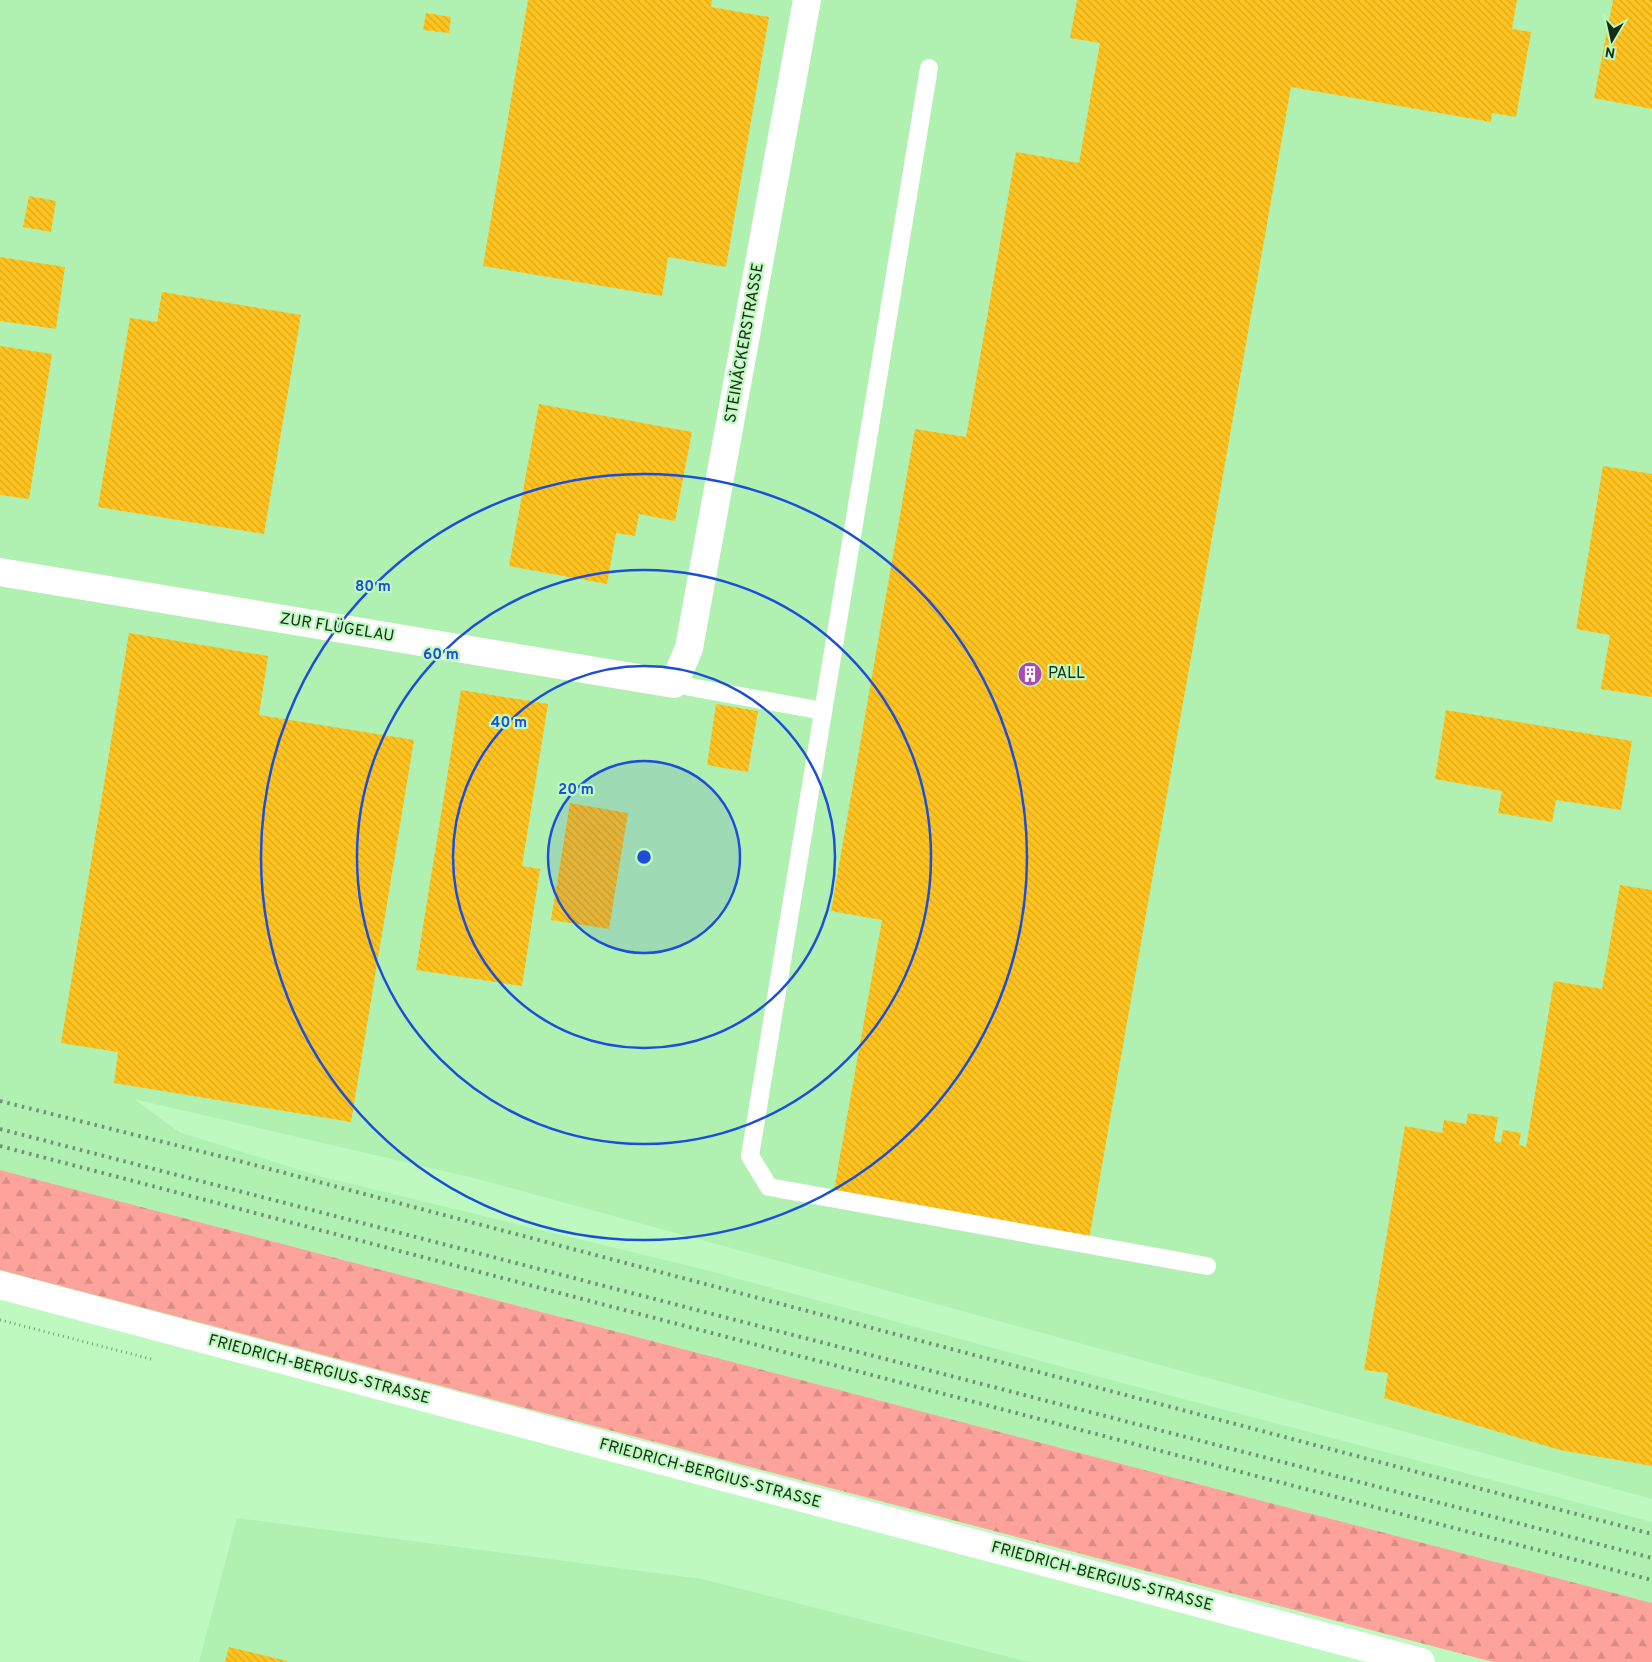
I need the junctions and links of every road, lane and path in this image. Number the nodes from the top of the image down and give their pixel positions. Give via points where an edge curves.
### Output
1 (807, 0) edge
2 (929, 68) dead end
3 (0, 572) edge
4 (674, 684) junction
5 (823, 711) junction
6 (1207, 1266) dead end
7 (0, 1286) edge
8 (1421, 1662) edge

1 - 4 street, STEINÄCKERSTRASSE via 689,648
2 - 5 lane
3 - 4 street, ZUR FLÜGELAU
4 - 5 lane
5 - 6 lane via 750,1156 768,1187
7 - 8 street, FRIEDRICH-BERGIUS-STRASSE

